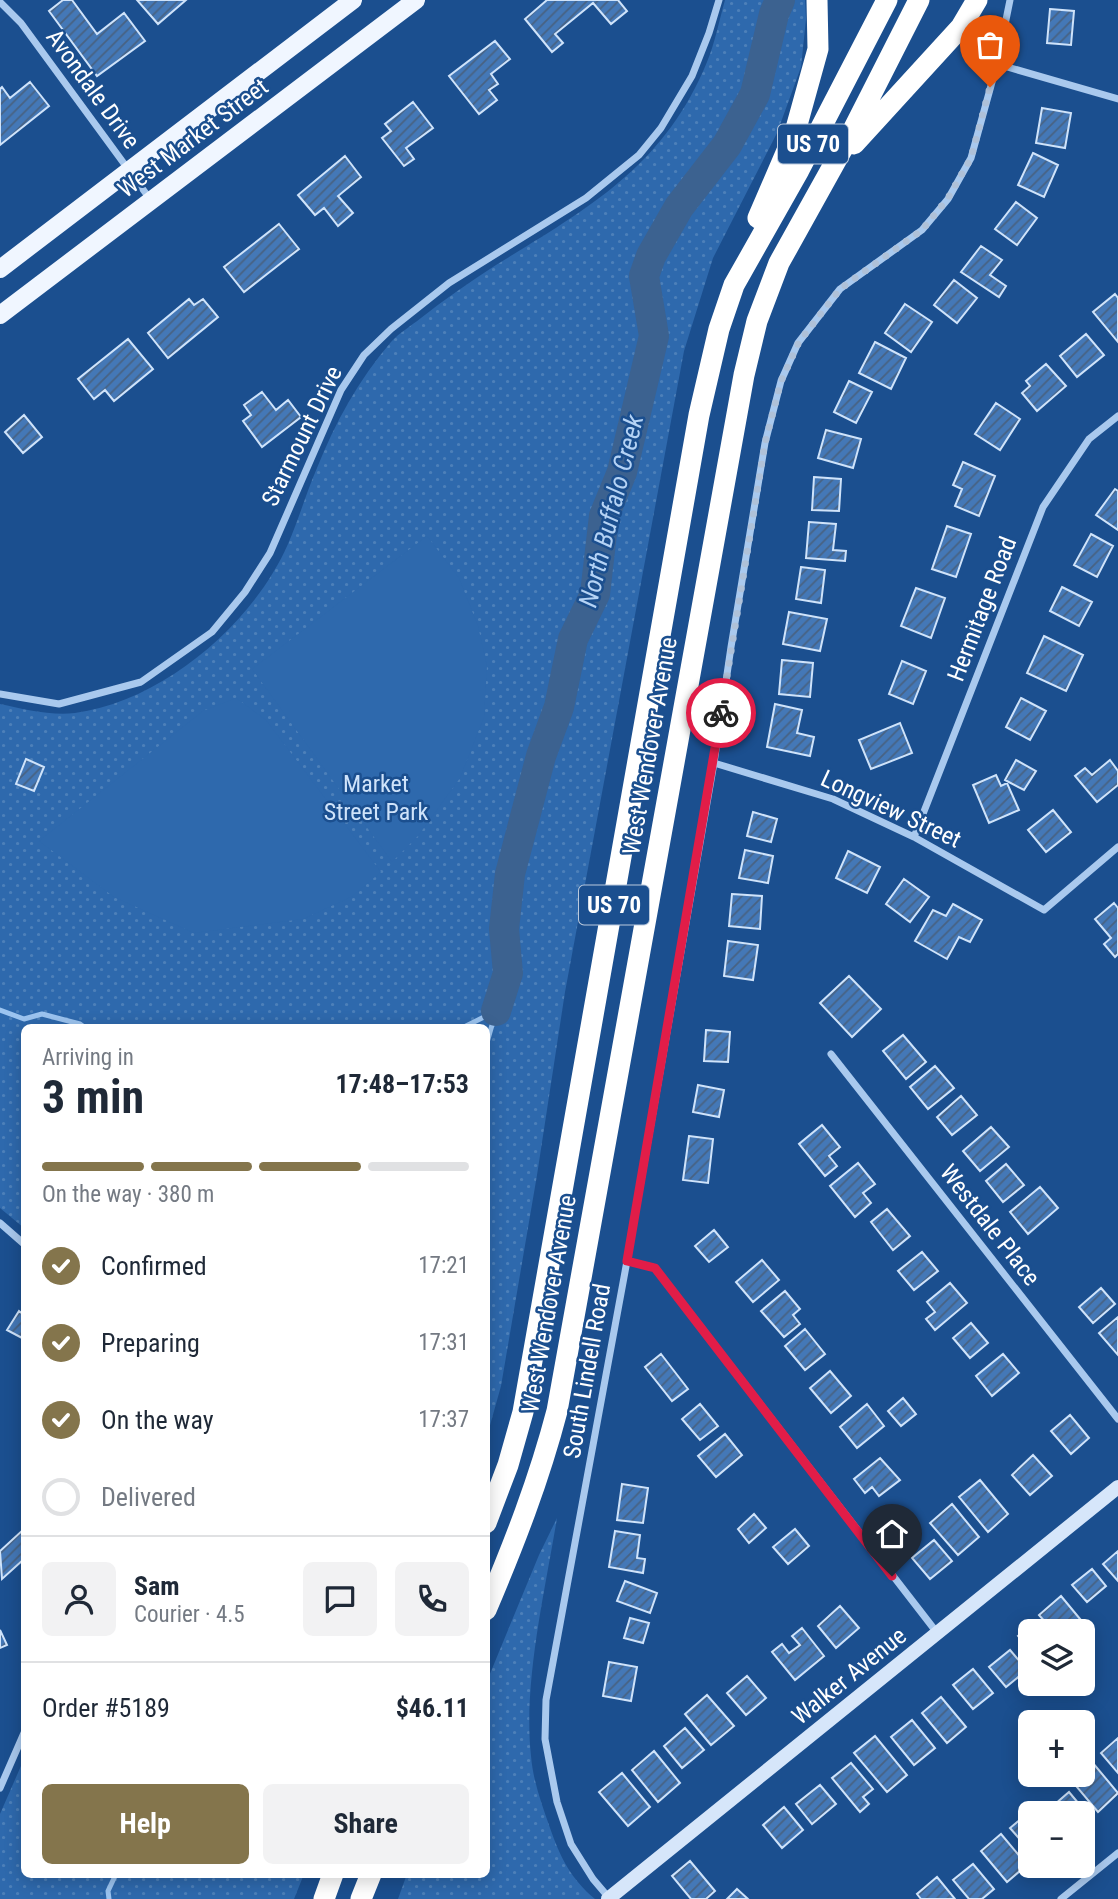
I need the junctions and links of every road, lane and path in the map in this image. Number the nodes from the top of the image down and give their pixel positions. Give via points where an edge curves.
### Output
1 (353, 0) edge
2 (415, 0) edge
3 (719, 0) edge
4 (817, 0) edge
5 (887, 0) edge
6 (919, 0) edge
7 (977, 0) edge
8 (1010, 0) edge
9 (0, 2) edge
10 (997, 64) junction
11 (1118, 99) edge
12 (129, 171) junction
13 (829, 172) junction
14 (152, 201) junction
15 (0, 269) edge
16 (734, 285) junction
17 (0, 315) edge
18 (1118, 416) edge
19 (0, 694) edge
20 (714, 763) junction
21 (915, 836) junction
22 (1118, 847) edge
23 (831, 1054) dead end
24 (0, 1223) edge
25 (21, 1241) edge
26 (627, 1261) junction
27 (1118, 1419) edge
28 (1118, 1487) edge
29 (490, 1512) edge
30 (490, 1599) edge
31 (937, 1634) junction
32 (21, 1740) edge
33 (0, 1788) edge
34 (1118, 1853) edge
35 (332, 1878) edge
36 (369, 1878) edge
37 (324, 1899) edge
38 (361, 1899) edge
39 (609, 1899) edge
40 (1061, 1899) edge

1 - 12 main road, West Market Street
2 - 14 main road, West Market Street
3 - 19 street, Starmount Drive via 692,76 639,155 586,198 449,283 364,355 331,410 270,553 212,632 141,682 59,704
4 - 16 highway via 818,49 794,132
5 - 16 highway, West Wendover Avenue / US 70
6 - 13 highway, West Wendover Avenue / US 70
7 - 13 highway via 961,27
8 - 10 street, South Lindell Road
9 - 12 street, Avondale Drive via 21,23
10 - 11 street
10 - 20 street, South Lindell Road via 971,158 948,198 922,230 840,289 799,342 781,381 765,443
12 - 14 street, Avondale Drive
12 - 15 main road, West Market Street
13 - 30 highway, West Wendover Avenue / US 70 via 779,262 744,374 557,1411 525,1516
14 - 17 main road, West Market Street
16 - 29 highway, West Wendover Avenue / US 70 via 699,415 523,1412
18 - 21 street, Hermitage Road via 1089,439 1043,508
20 - 21 street, Longview Street via 833,799
20 - 26 street, South Lindell Road
21 - 22 street, Longview Street via 1044,910
23 - 27 street, Westdale Place
24 - 25 street
26 - 31 street via 655,1268
26 - 39 street, South Lindell Road via 546,1700 545,1739 557,1802 571,1844
28 - 31 street, Walker Avenue
31 - 39 street, Walker Avenue
32 - 33 street
34 - 40 street
35 - 37 highway
36 - 38 highway

